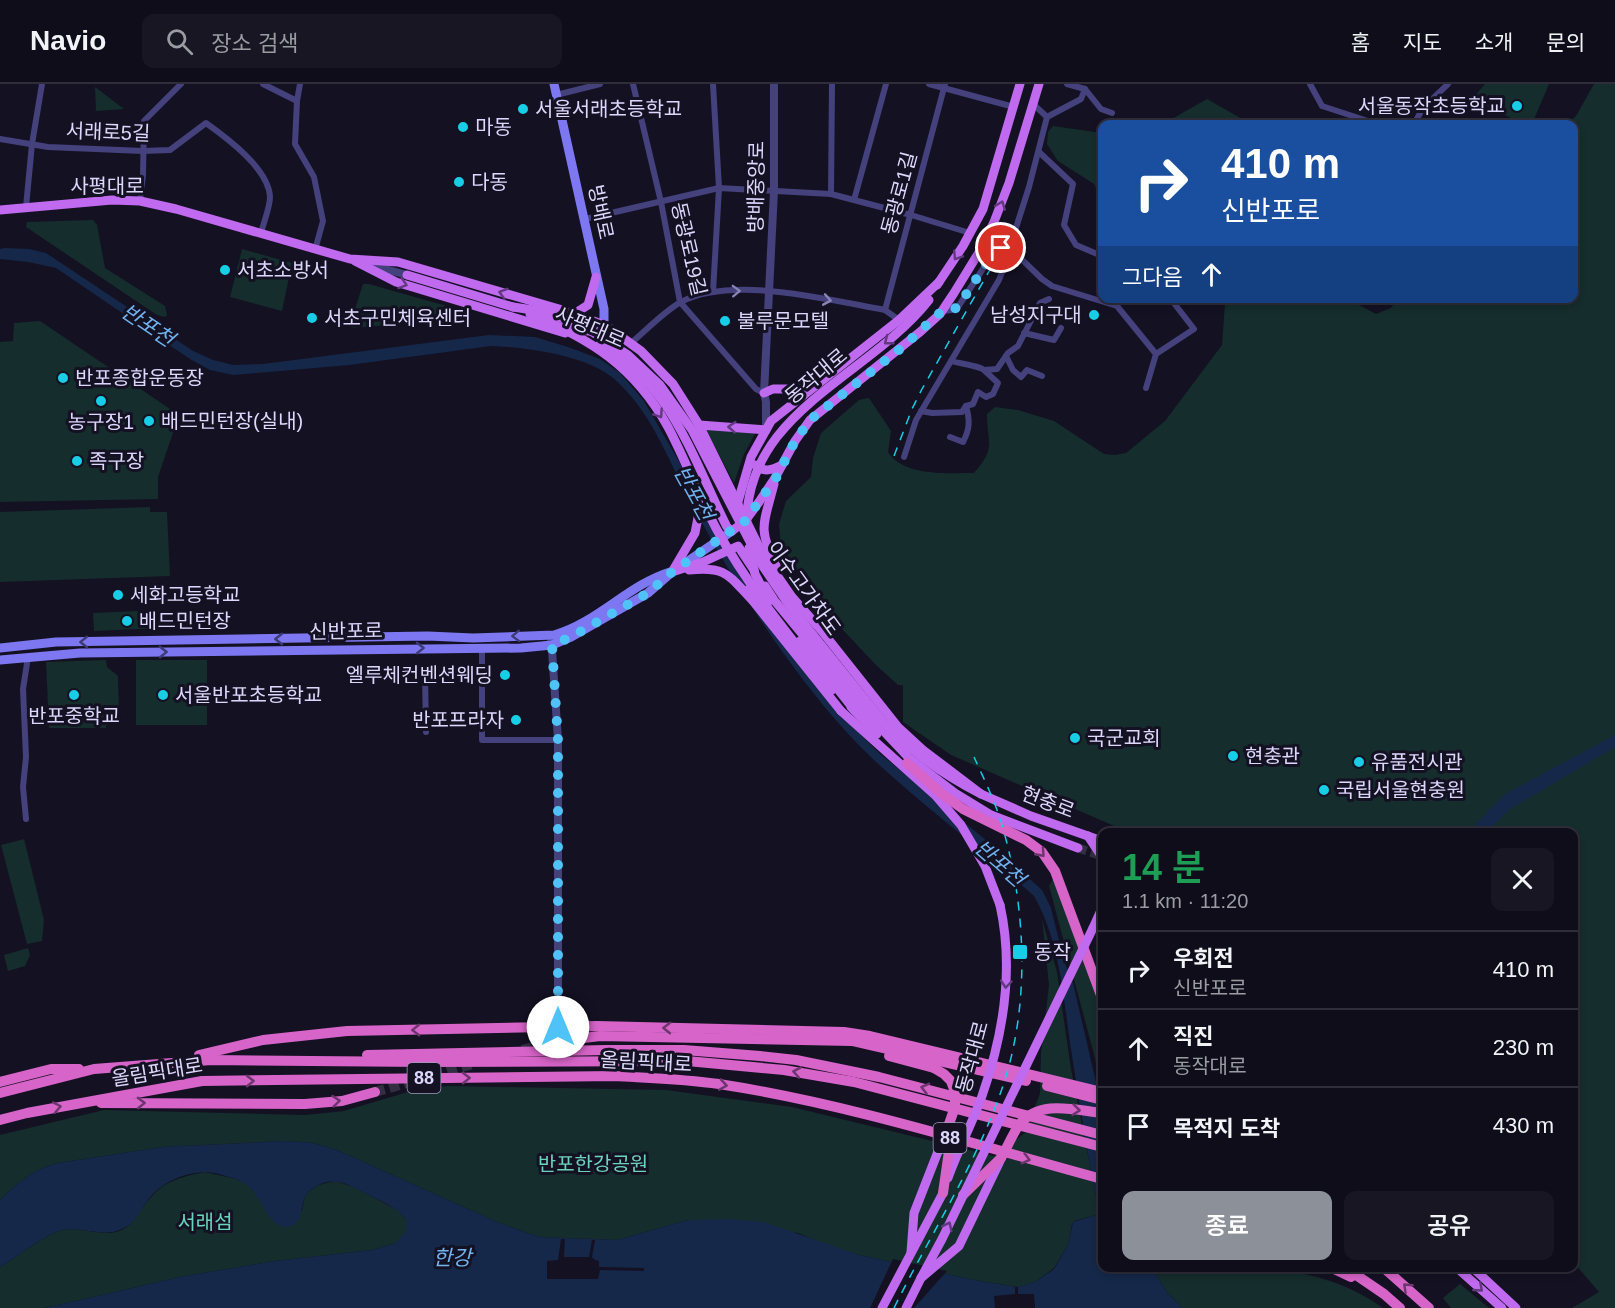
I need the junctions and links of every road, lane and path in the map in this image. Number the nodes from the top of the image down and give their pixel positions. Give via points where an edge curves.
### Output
1 (42, 84) edge
2 (181, 84) edge
3 (263, 84) edge
4 (300, 84) edge
5 (554, 84) edge
6 (600, 84) edge
7 (633, 84) edge
8 (713, 84) edge
9 (774, 84) edge
10 (832, 84) edge
11 (886, 84) edge
12 (929, 84) edge
13 (1020, 84) edge
14 (1039, 84) edge
15 (1067, 84) edge
16 (1310, 84) edge
17 (1448, 84) edge
18 (944, 86) edge
19 (1085, 89) junction
20 (556, 95) junction
21 (297, 101) junction
22 (1032, 103) junction
23 (1014, 107) junction
24 (1112, 113) dead end
25 (1047, 117) junction
26 (1365, 120) edge
27 (1416, 120) edge
28 (0, 139) edge
29 (32, 144) junction
30 (143, 151) junction
31 (1039, 152) junction
32 (718, 189) junction
33 (774, 191) junction
34 (831, 194) junction
35 (854, 200) junction
36 (140, 201) junction
37 (661, 202) junction
38 (26, 207) junction
39 (0, 210) edge
40 (911, 215) junction
41 (585, 219) junction
42 (970, 233) junction
43 (261, 234) junction
44 (1011, 249) junction
45 (315, 250) junction
46 (1098, 254) edge
47 (350, 259) junction
48 (407, 275) joint
49 (596, 277) junction
50 (939, 282) junction
51 (769, 290) junction
52 (713, 292) junction
53 (954, 293) junction
54 (1049, 299) dead end
55 (1098, 300) edge
56 (680, 302) junction
57 (1107, 303) edge
58 (1174, 303) edge
59 (513, 307) junction
60 (560, 309) junction
61 (885, 310) junction
62 (942, 311) junction
63 (574, 314) junction
64 (899, 320) junction
65 (543, 326) junction
66 (605, 327) junction
67 (556, 328) junction
68 (1060, 328) dead end
69 (1024, 333) junction
70 (631, 343) junction
71 (600, 347) junction
72 (1156, 354) junction
73 (1006, 356) junction
74 (951, 361) junction
75 (984, 370) junction
76 (1042, 375) dead end
77 (1146, 388) dead end
78 (809, 389) junction
79 (765, 393) junction
80 (966, 406) junction
81 (921, 411) junction
82 (699, 425) junction
83 (766, 430) junction
84 (950, 437) dead end
85 (904, 457) dead end
86 (752, 458) junction
87 (782, 465) junction
88 (776, 478) junction
89 (704, 480) junction
90 (737, 503) junction
91 (745, 521) junction
92 (729, 529) junction
93 (735, 548) junction
94 (672, 572) junction
95 (792, 597) junction
96 (753, 602) junction
97 (552, 640) junction
98 (482, 647) junction
99 (0, 648) edge
100 (28, 657) junction
101 (0, 660) edge
102 (481, 673) junction
103 (832, 690) junction
104 (855, 711) junction
105 (426, 732) dead end
106 (558, 740) junction
107 (873, 742) junction
108 (907, 763) junction
109 (933, 778) junction
110 (981, 794) junction
111 (26, 819) dead end
112 (1088, 836) junction
113 (1098, 840) edge
114 (1078, 848) tunnel mouth
115 (1098, 851) edge
116 (1098, 917) edge
117 (1098, 987) edge
118 (558, 1027) junction
119 (756, 1040) junction
120 (551, 1042) tunnel mouth
121 (247, 1060) junction
122 (164, 1064) junction
123 (94, 1069) junction
124 (1036, 1079) junction
125 (0, 1082) edge
126 (1098, 1091) edge
127 (375, 1092) tunnel mouth
128 (0, 1093) edge
129 (1098, 1099) edge
130 (83, 1102) junction
131 (1098, 1113) edge
132 (0, 1121) edge
133 (949, 1124) junction
134 (1098, 1134) edge
135 (1098, 1146) edge
136 (1001, 1158) junction
137 (1098, 1178) edge
138 (943, 1193) junction
139 (963, 1195) junction
140 (911, 1252) junction
141 (1340, 1272) edge
142 (1352, 1272) edge
143 (1388, 1272) edge
144 (1462, 1272) edge
145 (1477, 1272) edge
146 (921, 1278) junction
147 (1384, 1294) junction
148 (882, 1308) edge
149 (906, 1308) edge
150 (1400, 1308) edge
151 (1429, 1308) edge
152 (1502, 1308) edge
153 (1516, 1308) edge

1 - 29 street
2 - 30 street via 144,122
3 - 21 street
4 - 21 street
5 - 20 main road, 방배로
6 - 20 street
7 - 37 street, 동광로19길
8 - 32 street
9 - 33 street, 방배중앙로
10 - 34 street
11 - 35 street
12 - 18 street
13 - 23 main road, 동작대로
14 - 22 main road, 동작대로
15 - 19 street
16 - 26 street via 1322,106
17 - 27 street via 1422,108
18 - 23 street
18 - 40 street, 동광로1길
19 - 24 street via 1101,109
19 - 25 street via 1081,99
20 - 41 main road, 방배로
21 - 45 street via 295,144 314,177 323,221
22 - 25 street
53 -> 22 main road, 동작대로 via 994,222
23 - 42 main road, 동작대로 via 983,209
25 - 31 street
28 - 29 street, 서래로5길
29 - 30 street, 서래로5길
29 - 38 street
30 - 36 street
30 - 43 street, 서래로5길 via 170,150 206,123 235,145 267,184 270,198
31 - 44 street
31 - 46 street via 1072,184 1064,225 1076,245
32 - 33 street
32 - 37 street
32 - 52 street
33 - 34 street
33 - 51 street, 방배중앙로
34 - 35 street
35 - 40 street
36 - 38 main road, 사평대로
36 - 43 main road, 사평대로
37 - 41 street
37 - 56 street, 동광로19길
38 - 39 main road, 사평대로
40 - 42 street
40 - 61 street, 동광로1길
41 - 49 main road, 방배로
42 -> 50 main road, 동작대로
43 - 45 main road, 사평대로
44 - 55 street via 1052,286
44 - 62 street, 동작대로 via 1005,246 995,251 958,307
44 - 74 street via 999,280
45 - 47 main road, 사평대로
47 - 48 street, 사평대로
60 -> 47 main road, 사평대로 via 398,262
47 -> 65 main road, 사평대로 via 396,282
48 - 59 main road, 이수고가차도
49 - 63 main road via 588,305
49 - 66 main road, 방배로
50 - 53 main road via 942,290
50 - 64 main road, 동작대로
50 -> 104 main road, 동작대로, bridge via 905,327 818,395 783,428 763,458 748,501 747,532 756,574 769,601
52 -> 51 street, 사평대로
51 -> 61 street
51 - 79 street, 방배중앙로
52 - 56 street, 사평대로
53 - 62 main road, 동작대로
54 - 69 street via 1040,303
56 - 70 street, 사평대로
56 - 79 street, 동광로19길 via 756,389
57 - 72 street via 1117,306
58 - 72 street via 1194,329
59 -> 103 main road, 이수고가차도, bridge via 580,337 615,361 641,387 667,426 717,530 751,586
59 - 110 main road, 이수고가차도, bridge via 546,312 586,328 610,341 652,377 692,430 762,565 789,605 901,741 953,780
60 - 63 main road, 사평대로
60 - 67 main road via 569,321
61 - 64 street
62 - 87 main road, 동작대로 via 810,420
63 - 66 main road, 사평대로
64 - 78 main road, 동작대로
65 - 67 main road
65 - 71 main road, 사평대로
66 - 67 main road via 589,331
66 - 70 main road, 사평대로
66 - 71 main road, 방배로
68 - 69 street via 1054,340
69 - 73 street via 1018,346
70 - 82 main road, 사평대로 via 673,384
71 - 89 main road, 사평대로 via 621,357 660,397 680,428
72 - 77 street
73 - 75 street via 997,369
73 - 76 street via 1021,378 1027,370
74 - 75 street
74 - 81 street
75 - 80 street via 998,383 993,394 986,397 978,392 973,404
78 - 79 main road via 773,389
78 - 83 main road, 동작대로
79 - 83 street, 방배중앙로
80 - 81 street via 962,412
80 - 84 street via 970,425 963,442
81 - 85 street
83 -> 82 main road
82 - 90 main road, 사평대로
83 - 86 main road, 동작대로
86 - 87 main road via 761,470
86 - 90 main road, 동작대로
87 - 88 main road, 동작대로
88 - 91 main road, 동작대로
88 - 95 main road, 동작대로 via 763,531
89 - 92 main road, 사평대로
89 - 94 main road via 695,533
90 - 91 main road, 동작대로
90 - 92 main road, 동작대로
91 - 92 main road, 동작대로
91 - 95 main road, 동작대로
92 - 93 main road
92 - 94 main road, 신반포로 via 723,538
93 - 94 main road
93 - 96 main road, bridge
93 - 109 main road via 874,721
94 - 96 main road via 711,568 725,572
94 - 97 main road, 신반포로 via 652,578
95 - 110 main road, 동작대로, bridge via 898,727
96 - 107 main road, bridge via 841,711
97 - 98 main road, 신반포로 via 521,648
97 -> 99 main road, 신반포로 via 428,636 56,642
97 - 106 street
100 -> 98 main road, 신반포로
98 - 102 street
100 - 101 main road, 신반포로
100 - 111 street via 23,689
102 - 105 street via 425,674
102 - 106 street via 482,740
103 - 104 main road
103 - 107 main road
104 - 108 main road
106 - 118 street
107 -> 138 main road, 동작대로, bridge via 948,809 971,839 1003,916 1007,956 1003,1009 990,1072
108 - 109 main road
108 -> 117 highway via 963,809 1042,852 1054,871
109 - 114 main road via 992,815
110 - 112 main road, 현충로
112 - 113 main road, 현충로
112 - 115 main road
116 - 139 main road, bridge
118 -> 122 highway via 347,1031 263,1040
124 -> 118 highway via 844,1032
119 - 120 highway via 600,1036
119 - 124 highway via 852,1041
119 - 133 highway, bridge via 861,1049 934,1068 951,1081 955,1092
121 - 122 highway, 올림픽대로 / 88
134 -> 121 highway, 올림픽대로 / 88 via 846,1069 722,1052 594,1050
135 -> 121 highway, 올림픽대로 / 88 via 854,1082 735,1064 627,1060
122 - 123 highway, 올림픽대로 / 88
123 - 125 highway via 51,1069
123 - 128 highway, 올림픽대로 / 88
124 - 126 highway
124 - 129 highway
130 -> 127 highway via 305,1104 342,1101
132 -> 130 highway, 올림픽대로 / 88
130 -> 137 highway, 올림픽대로 / 88 via 202,1081 664,1079 716,1084 848,1110
136 -> 131 highway, bridge via 1018,1126 1039,1110
133 - 138 highway, bridge
133 - 140 main road, bridge via 914,1213
136 - 139 highway, bridge
136 - 146 main road, bridge via 959,1246
138 - 140 main road, 동작대로, bridge
146 -> 139 main road, bridge
140 - 148 main road, 동작대로
141 - 147 highway
142 - 147 highway
151 -> 143 highway
144 -> 152 main road
145 - 153 main road
146 - 149 main road
147 - 150 highway

